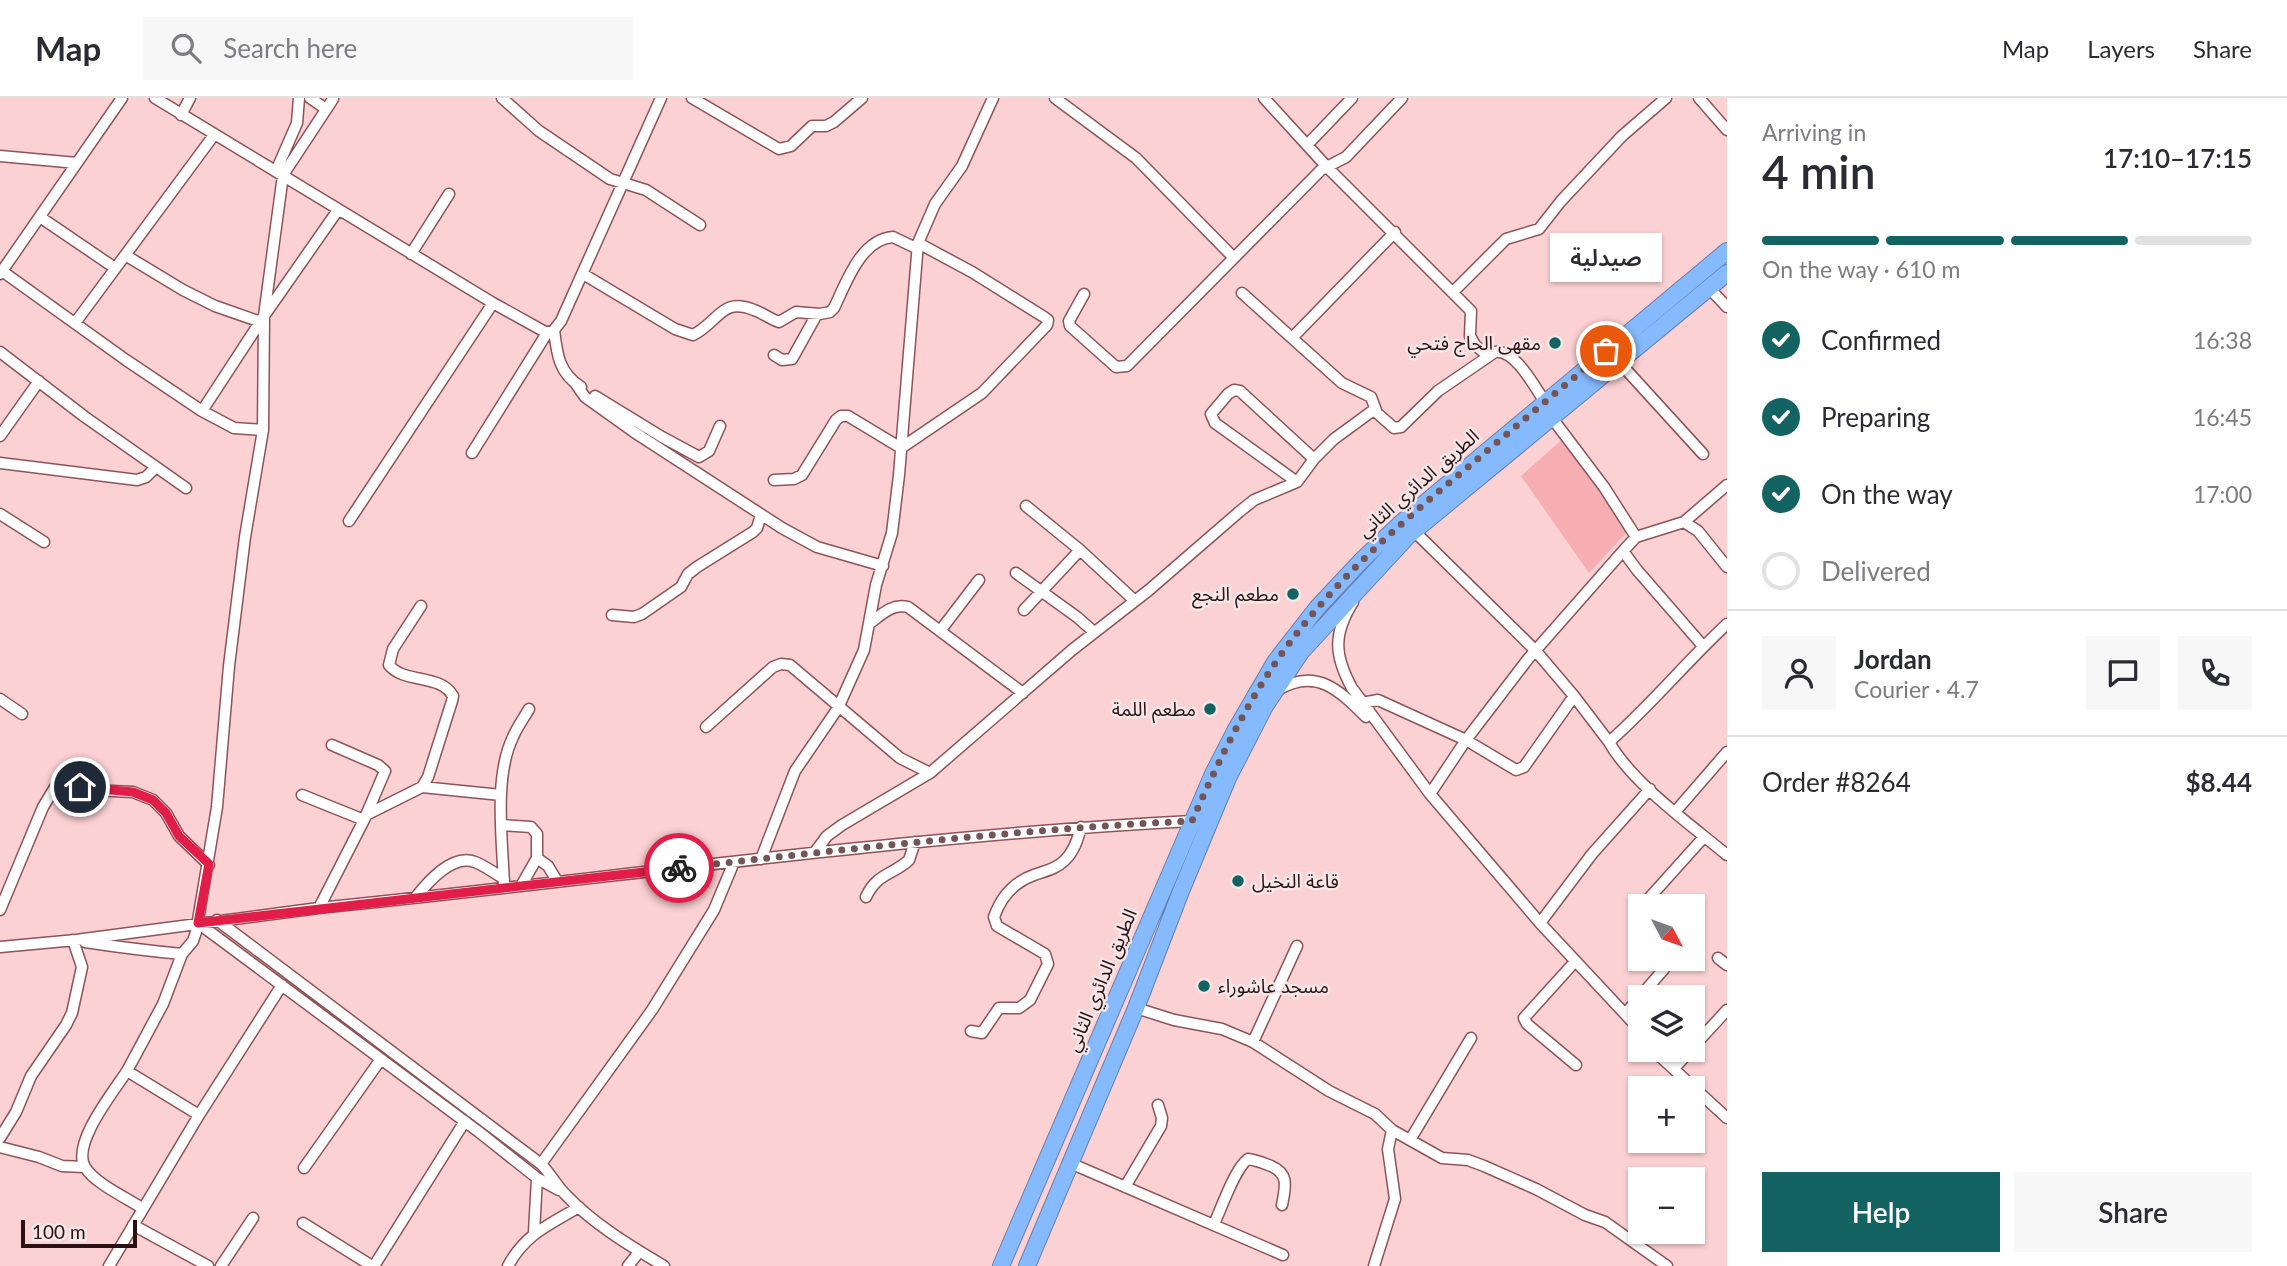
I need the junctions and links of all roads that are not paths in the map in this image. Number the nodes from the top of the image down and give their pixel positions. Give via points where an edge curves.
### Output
1 (122, 98) edge
2 (155, 98) edge
3 (190, 98) edge
4 (299, 98) edge
5 (310, 98) edge
6 (502, 98) edge
7 (661, 98) edge
8 (692, 98) edge
9 (863, 98) edge
10 (993, 98) edge
11 (1055, 98) edge
12 (1264, 98) edge
13 (1352, 98) edge
14 (1402, 98) edge
15 (1666, 98) edge
16 (1699, 98) edge
17 (333, 99) edge
18 (326, 109) junction
19 (181, 115) junction
20 (1727, 130) edge
21 (214, 135) junction
22 (1307, 145) junction
23 (0, 156) edge
24 (77, 163) junction
25 (1327, 167) junction
26 (279, 173) junction
27 (624, 182) junction
28 (449, 194) dead end
29 (338, 211) junction
30 (40, 217) junction
31 (700, 225) dead end
32 (1395, 232) junction
33 (918, 246) junction
34 (1727, 251) edge
35 (411, 254) junction
36 (125, 255) junction
37 (1234, 258) junction
38 (116, 268) junction
39 (1, 273) edge
40 (1727, 273) edge
41 (583, 274) junction
42 (1709, 288) junction
43 (1452, 292) junction
44 (1242, 293) dead end
45 (1084, 295) dead end
46 (493, 303) junction
47 (1727, 307) edge
48 (817, 314) junction
49 (262, 319) junction
50 (75, 323) junction
51 (551, 332) junction
52 (1292, 338) junction
53 (0, 352) edge
54 (774, 355) dead end
55 (1488, 355) junction
56 (1620, 363) junction
57 (39, 381) junction
58 (576, 384) junction
59 (1545, 402) junction
60 (1375, 409) junction
61 (202, 411) junction
62 (1552, 418) junction
63 (720, 426) dead end
64 (263, 430) junction
65 (0, 436) edge
66 (901, 448) junction
67 (472, 453) dead end
68 (1703, 454) dead end
69 (1314, 459) junction
70 (0, 463) edge
71 (156, 467) junction
72 (774, 480) dead end
73 (1297, 482) junction
74 (1727, 485) edge
75 (186, 488) dead end
76 (1026, 506) dead end
77 (0, 514) edge
78 (761, 515) junction
79 (349, 521) dead end
80 (1684, 522) junction
81 (1414, 531) junction
82 (1636, 537) junction
83 (44, 542) dead end
84 (1080, 550) junction
85 (1623, 551) junction
86 (883, 566) junction
87 (1727, 567) edge
88 (1016, 573) dead end
89 (979, 580) dead end
90 (1366, 582) junction
91 (1040, 591) junction
92 (1135, 601) junction
93 (421, 606) dead end
94 (1024, 610) dead end
95 (612, 615) dead end
96 (869, 624) junction
97 (1727, 624) edge
98 (940, 631) junction
99 (1094, 632) junction
100 (1703, 646) junction
101 (1535, 650) junction
102 (1023, 693) junction
103 (1273, 694) junction
104 (1574, 696) junction
105 (0, 699) edge
106 (1362, 703) junction
107 (838, 708) junction
108 (530, 709) dead end
109 (22, 714) dead end
110 (706, 727) dead end
111 (1466, 740) junction
112 (1609, 742) junction
113 (332, 745) dead end
114 (1727, 752) edge
115 (930, 773) junction
116 (422, 788) junction
117 (1650, 789) junction
118 (1430, 794) junction
119 (302, 795) dead end
120 (501, 795) junction
121 (1675, 812) junction
122 (365, 817) junction
123 (1192, 821) junction
124 (502, 825) junction
125 (1081, 827) junction
126 (1704, 837) junction
127 (915, 842) junction
128 (815, 852) junction
129 (1727, 855) edge
130 (537, 858) junction
131 (761, 859) junction
132 (734, 862) junction
133 (209, 864) junction
134 (556, 881) junction
135 (504, 883) junction
136 (521, 886) junction
137 (1653, 894) edge
138 (866, 897) dead end
139 (415, 898) junction
140 (319, 908) junction
141 (0, 910) edge
142 (217, 920) junction
143 (198, 923) junction
144 (1540, 923) junction
145 (74, 940) junction
146 (1297, 946) dead end
147 (0, 947) edge
148 (182, 954) junction
149 (1718, 958) dead end
150 (1571, 965) junction
151 (1727, 965) edge
152 (1662, 971) edge
153 (282, 985) junction
154 (1136, 1008) junction
155 (1726, 1013) edge
156 (1625, 1014) junction
157 (1628, 1017) edge
158 (1628, 1024) edge
159 (971, 1031) dead end
160 (1705, 1035) edge
161 (1471, 1038) dead end
162 (1253, 1042) junction
163 (381, 1059) junction
164 (1666, 1062) edge
165 (1674, 1062) edge
166 (1680, 1062) edge
167 (1576, 1065) dead end
168 (1677, 1065) junction
169 (127, 1071) junction
170 (1158, 1105) dead end
171 (1727, 1112) edge
172 (199, 1115) junction
173 (1727, 1118) edge
174 (465, 1121) junction
175 (1392, 1130) junction
176 (0, 1138) edge
177 (1410, 1140) junction
178 (0, 1147) edge
179 (1046, 1162) junction
180 (1070, 1163) junction
181 (541, 1164) junction
182 (84, 1167) junction
183 (304, 1168) dead end
184 (537, 1178) junction
185 (1125, 1187) junction
186 (564, 1192) junction
187 (1282, 1205) dead end
188 (579, 1207) junction
189 (142, 1208) junction
190 (253, 1218) dead end
191 (303, 1223) dead end
192 (1214, 1224) junction
193 (133, 1225) junction
194 (534, 1232) junction
195 (639, 1252) junction
196 (1283, 1255) dead end
197 (109, 1266) edge
198 (208, 1266) edge
199 (221, 1266) edge
200 (373, 1266) edge
201 (508, 1266) edge
202 (628, 1266) edge
203 (663, 1266) edge
204 (1001, 1266) edge
205 (1007, 1266) edge
206 (1018, 1266) edge
207 (1027, 1266) edge
208 (1374, 1266) edge
209 (1667, 1266) edge

1 - 24 street
2 - 19 street
3 - 19 street
4 - 26 street via 297,123
5 - 18 street
6 - 27 street via 539,131 610,179
7 - 27 street
8 - 9 street via 779,149 791,146 812,126 834,122
10 - 33 street
11 - 37 street via 1136,158
12 - 22 street
13 - 22 street
14 - 25 street via 1346,157
15 - 43 street via 1622,136 1539,229 1506,239
16 - 20 street
17 - 18 street
18 - 26 street
19 - 21 street
21 - 26 street
21 - 36 street
22 - 25 street
23 - 24 street
24 - 30 street
25 - 32 street
25 - 37 street
26 - 29 street
26 - 49 street
27 - 31 street via 646,190
27 - 41 street
28 - 35 street
29 - 35 street
29 - 49 street
30 - 38 street
30 - 39 street
32 - 43 street
32 - 52 street
33 - 48 street via 892,237 873,243 834,308
33 - 66 street
33 - 66 street via 972,272 1044,317 1048,325 982,393
34 - 59 highway, الطريق الدائري الثاني
35 - 46 street
36 - 38 street
36 - 49 street via 215,306
37 - 45 street via 1122,368 1070,326
38 - 50 street
39 - 50 street
40 - 42 highway, الطريق الدائري الثاني
41 - 48 street via 687,335 703,330 735,305 779,322 796,312
41 - 51 street
42 - 47 street
42 - 56 highway, الطريق الدائري الثاني
43 - 55 street via 1472,314 1472,341
44 - 52 street
46 - 51 street
46 - 79 street
48 - 54 street via 795,356 787,361
49 - 61 street
49 - 64 street
50 - 61 street
51 - 58 street via 560,365
51 - 67 street
52 - 60 street via 1342,383 1371,397
53 - 57 street
55 - 59 street via 1502,351 1512,357
55 - 60 street via 1438,391 1401,427 1394,428
56 - 62 highway, الطريق الدائري الثاني
56 - 68 street
57 - 65 street
57 - 71 street
58 - 63 street via 699,457 709,452
58 - 78 street via 585,397 634,432
59 - 123 highway, الطريق الدائري الثاني via 1401,523 1317,608 1254,698
60 - 69 street
61 - 64 street via 234,428
62 - 81 highway, الطريق الدائري الثاني
62 - 82 street
64 - 133 street via 240,574
66 - 72 street via 841,416 802,475 794,480
66 - 86 street via 892,533
69 - 73 street
69 - 73 street via 1240,391 1228,394 1211,414 1215,423
70 - 71 street via 137,480
71 - 75 street
73 - 92 street via 1254,500
74 - 80 street
76 - 84 street
77 - 83 street
78 - 86 street via 817,547
78 - 95 street via 753,532 697,567 681,587 642,614
80 - 82 street
80 - 87 street via 1698,531
81 - 90 highway, الطريق الدائري الثاني
81 - 101 street
82 - 85 street
84 - 91 street
84 - 92 street
85 - 100 street
85 - 101 street
86 - 96 street
88 - 91 street
89 - 98 street
90 - 103 highway, الطريق الدائري الثاني via 1301,652
90 - 106 street via 1339,631 1337,644 1343,673
91 - 94 street
91 - 99 street
92 - 99 street
93 - 116 street via 393,649 389,664 398,672 445,687 453,696
96 - 98 street via 900,605
96 - 107 street via 864,650
97 - 100 street
98 - 102 street
99 - 102 street
100 - 112 street
101 - 104 street
101 - 111 street
102 - 115 street
103 - 150 street via 1294,681 1315,680 1330,686 1363,714 1490,874
103 - 154 highway, الطريق الدائري الثاني via 1222,791
104 - 111 street via 1520,770
104 - 112 street
105 - 109 street
106 - 111 street via 1378,700
106 - 118 street
107 - 110 street via 790,666 781,664
107 - 115 street via 900,758
107 - 131 street via 795,771
108 - 120 street via 512,738
111 - 118 street
112 - 117 street
113 - 122 street via 384,768
114 - 121 street
115 - 128 street via 842,825
116 - 120 street
116 - 122 street
117 - 121 street
117 - 144 street via 1592,854
118 - 144 street
119 - 122 street
120 - 124 street
121 - 126 street
122 - 140 street
123 - 125 street
123 - 179 highway, الطريق الدائري الثاني
124 - 130 street via 535,830
124 - 135 street
125 - 127 street
125 - 159 street via 1063,862 1014,887 1001,900 994,917 997,926 1045,954 1045,973 1026,1004 999,1008 982,1033
126 - 129 street
126 - 137 street
127 - 128 street
127 - 138 street via 906,863 880,877
128 - 131 street
130 - 134 street
130 - 136 street
131 - 132 street
132 - 134 street
132 - 181 street via 714,910 652,1010
133 - 141 street via 179,836 153,800 133,792 57,784
133 - 143 street
134 - 136 street
135 - 136 street
135 - 139 street
135 - 139 street via 465,860 429,882
139 - 140 street
140 - 142 street
142 - 143 street
142 - 181 street
143 - 145 street
143 - 148 street via 193,941
143 - 153 street
144 - 156 street
145 - 147 street
145 - 148 street
145 - 176 street via 82,964 69,1020 31,1076
146 - 162 street
148 - 169 street via 163,1004
149 - 151 street
150 - 158 street
150 - 167 street via 1524,1018
152 - 156 street
153 - 163 street
153 - 172 street
154 - 162 street via 1222,1029
154 - 180 highway, الطريق الدائري الثاني
155 - 160 street
156 - 157 street
161 - 177 street
162 - 175 street via 1329,1091 1376,1114
163 - 174 street
163 - 183 street
164 - 173 street
165 - 168 street
166 - 168 street
168 - 171 street
169 - 172 street
169 - 182 street via 85,1140
170 - 185 street via 1161,1126
172 - 189 street
174 - 184 street
174 - 200 street
175 - 177 street
175 - 208 street via 1388,1149 1395,1199
177 - 209 street via 1442,1158 1484,1166 1605,1222
178 - 182 street via 62,1166
179 - 180 highway via 1043,1186 1050,1189
179 - 204 highway, الطريق الدائري الثاني
180 - 185 street
180 - 207 highway, الطريق الدائري الثاني
181 - 186 street
182 - 189 street
184 - 186 street
184 - 194 street
185 - 192 street
186 - 188 street
187 - 192 street via 1284,1175 1248,1159
188 - 194 street
188 - 195 street
189 - 193 street
190 - 199 street
191 - 200 street
192 - 196 street
193 - 197 street
193 - 198 street
194 - 201 street
195 - 202 street
195 - 203 street
205 - 206 highway via 1014,1261

